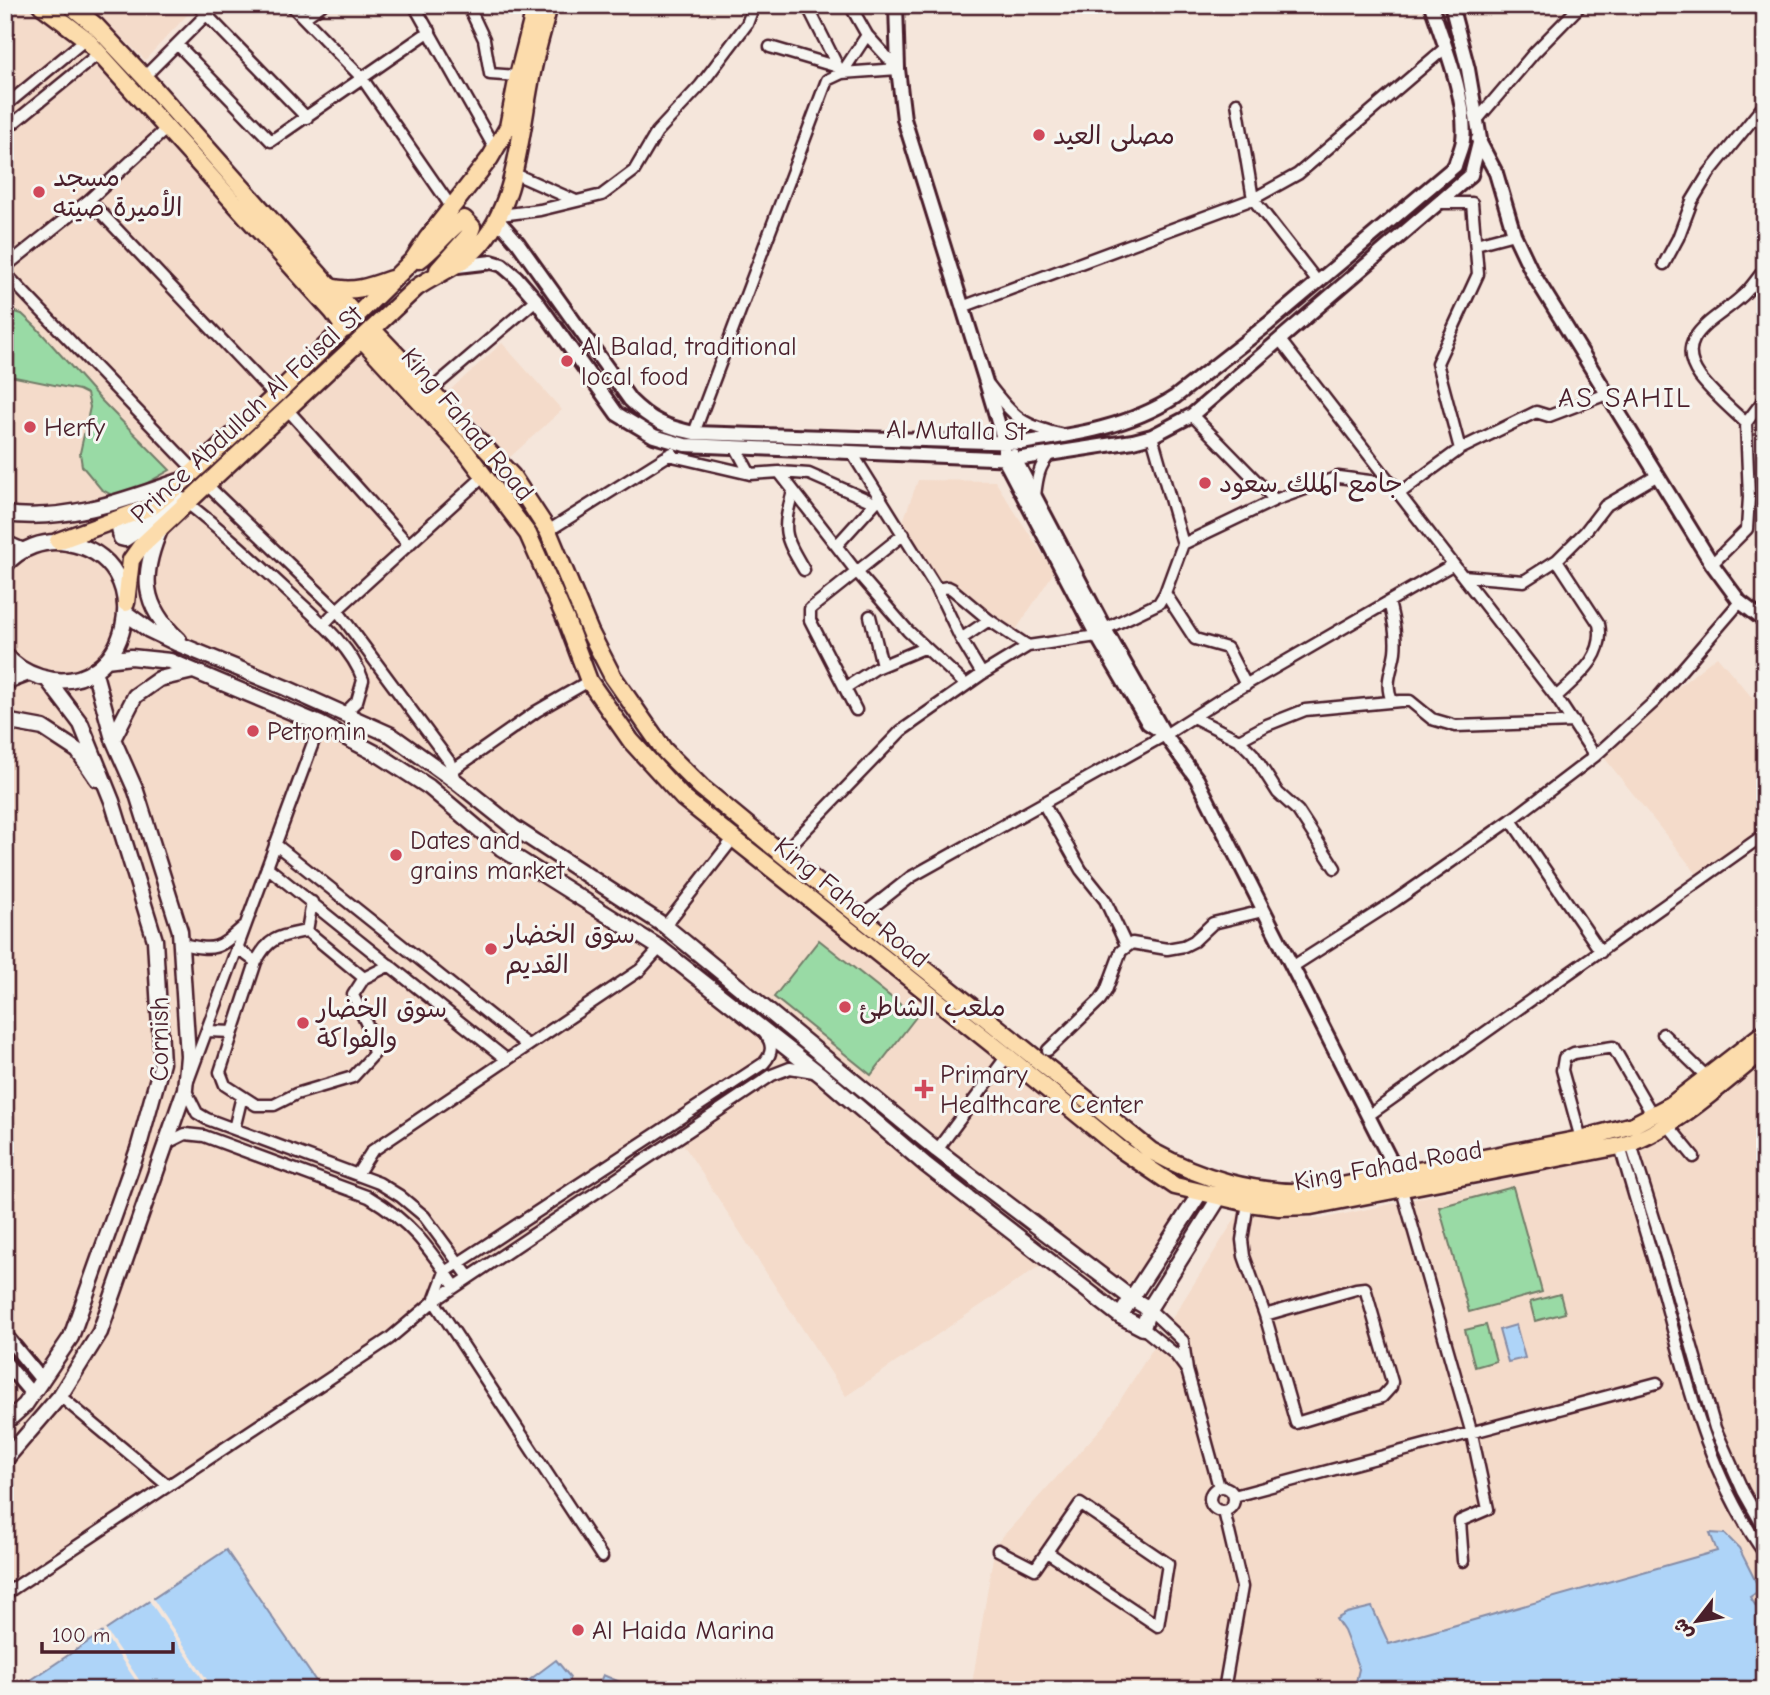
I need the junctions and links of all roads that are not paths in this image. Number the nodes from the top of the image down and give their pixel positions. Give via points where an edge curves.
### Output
1 (41, 5) edge
2 (70, 5) edge
3 (197, 5) edge
4 (216, 5) edge
5 (291, 5) edge
6 (322, 5) edge
7 (414, 5) edge
8 (468, 5) edge
9 (536, 5) edge
10 (549, 5) edge
11 (754, 5) edge
12 (807, 5) edge
13 (850, 5) edge
14 (896, 5) edge
15 (1431, 5) edge
16 (1451, 5) edge
17 (1581, 5) edge
18 (206, 15) junction
19 (304, 18) junction
20 (430, 31) junction
21 (867, 35) junction
22 (86, 39) junction
23 (177, 44) junction
24 (769, 47) dead end
25 (1445, 48) junction
26 (99, 54) junction
27 (898, 69) junction
28 (840, 70) junction
29 (518, 76) junction
30 (144, 77) junction
31 (362, 78) junction
32 (1237, 103) dead end
33 (1765, 104) edge
34 (5, 106) edge
35 (307, 118) junction
36 (1477, 120) junction
37 (1463, 122) junction
38 (167, 128) junction
39 (5, 130) edge
40 (1480, 139) junction
41 (1463, 141) junction
42 (495, 149) junction
43 (513, 173) junction
44 (1253, 199) junction
45 (89, 200) junction
46 (575, 200) junction
47 (1441, 202) junction
48 (452, 208) junction
49 (498, 217) junction
50 (1514, 234) junction
51 (1476, 244) junction
52 (1664, 264) dead end
53 (5, 267) edge
54 (454, 267) junction
55 (1765, 269) edge
56 (405, 270) junction
57 (5, 273) edge
58 (430, 278) junction
59 (1317, 281) junction
60 (330, 287) junction
61 (536, 300) junction
62 (962, 307) junction
63 (340, 308) junction
64 (351, 323) junction
65 (367, 334) junction
66 (1280, 340) junction
67 (390, 357) junction
68 (986, 382) junction
69 (432, 389) junction
70 (1608, 394) junction
71 (275, 396) junction
72 (1175, 397) junction
73 (1765, 398) edge
74 (287, 409) junction
75 (1192, 415) junction
76 (1746, 424) junction
77 (694, 433) junction
78 (1068, 436) junction
79 (1152, 436) junction
80 (1004, 442) junction
81 (685, 445) junction
82 (736, 448) junction
83 (1460, 449) junction
84 (852, 453) junction
85 (1050, 454) junction
86 (668, 455) junction
87 (1010, 459) junction
88 (779, 472) junction
89 (191, 474) junction
90 (750, 474) junction
91 (1658, 475) junction
92 (484, 476) junction
93 (1396, 489) junction
94 (793, 491) junction
95 (197, 494) junction
96 (1034, 497) junction
97 (878, 500) junction
98 (1275, 500) junction
99 (153, 506) junction
100 (5, 514) edge
101 (161, 527) junction
102 (548, 531) junction
103 (904, 534) junction
104 (58, 541) junction
105 (5, 543) edge
106 (1183, 544) junction
107 (409, 545) junction
108 (837, 545) junction
109 (23, 551) junction
110 (1557, 559) junction
111 (1712, 564) junction
112 (1452, 565) junction
113 (5, 566) edge
114 (804, 570) dead end
115 (856, 571) junction
116 (1463, 576) junction
117 (937, 589) junction
118 (1165, 593) junction
119 (1389, 602) junction
120 (1740, 602) junction
121 (126, 608) junction
122 (337, 610) junction
123 (870, 616) dead end
124 (989, 620) junction
125 (1765, 621) edge
126 (323, 625) junction
127 (1101, 632) junction
128 (961, 639) junction
129 (1028, 646) junction
130 (188, 648) junction
131 (924, 648) junction
132 (5, 654) edge
133 (106, 660) junction
134 (882, 665) junction
135 (94, 670) junction
136 (193, 671) junction
137 (29, 674) junction
138 (982, 674) junction
139 (47, 679) junction
140 (589, 681) junction
141 (5, 683) edge
142 (966, 685) junction
143 (1246, 685) junction
144 (845, 688) junction
145 (1556, 697) junction
146 (1392, 701) junction
147 (856, 710) dead end
148 (344, 714) junction
149 (1193, 717) junction
150 (5, 720) edge
151 (1574, 722) junction
152 (320, 724) junction
153 (1165, 734) junction
154 (113, 739) junction
155 (1239, 740) junction
156 (1595, 757) junction
157 (455, 776) junction
158 (112, 801) junction
159 (1043, 803) junction
160 (1511, 820) junction
161 (1765, 834) edge
162 (733, 839) junction
163 (275, 844) junction
164 (782, 854) junction
165 (267, 867) junction
166 (1335, 868) dead end
167 (313, 902) junction
168 (1264, 911) junction
169 (859, 918) junction
170 (246, 924) junction
171 (665, 926) junction
172 (307, 931) junction
173 (181, 944) junction
174 (1126, 946) junction
175 (237, 948) junction
176 (660, 948) junction
177 (1601, 952) junction
178 (256, 962) junction
179 (917, 964) junction
180 (390, 965) junction
181 (1292, 967) junction
182 (364, 978) junction
183 (907, 978) junction
184 (761, 1028) junction
185 (207, 1031) junction
186 (233, 1032) junction
187 (1765, 1032) edge
188 (1663, 1034) dead end
189 (527, 1045) junction
190 (1765, 1049) edge
191 (1048, 1050) dead end
192 (1007, 1056) junction
193 (506, 1059) junction
194 (821, 1075) junction
195 (1708, 1078) junction
196 (185, 1089) junction
197 (242, 1096) junction
198 (1369, 1115) junction
199 (1660, 1120) junction
200 (234, 1129) junction
201 (1581, 1139) junction
202 (164, 1144) junction
203 (1625, 1145) junction
204 (937, 1150) junction
205 (1694, 1157) dead end
206 (358, 1173) junction
207 (1397, 1173) junction
208 (1402, 1190) junction
209 (1200, 1193) junction
210 (1219, 1198) junction
211 (1248, 1203) junction
212 (459, 1262) junction
213 (445, 1272) junction
214 (469, 1277) junction
215 (455, 1286) junction
216 (1131, 1298) junction
217 (434, 1301) junction
218 (1149, 1309) junction
219 (1265, 1315) junction
220 (1120, 1316) junction
221 (1143, 1328) junction
222 (5, 1335) edge
223 (5, 1362) edge
224 (1187, 1370) junction
225 (42, 1380) junction
226 (1657, 1383) dead end
227 (32, 1394) junction
228 (60, 1396) junction
229 (1708, 1407) junction
230 (1695, 1410) junction
231 (5, 1423) edge
232 (1472, 1434) junction
233 (5, 1460) edge
234 (167, 1485) junction
235 (1219, 1487) junction
236 (1234, 1496) junction
237 (1224, 1511) junction
238 (1765, 1530) edge
239 (998, 1550) dead end
240 (1047, 1552) junction
241 (1765, 1554) edge
242 (602, 1557) dead end
243 (1463, 1561) dead end
244 (5, 1594) edge
245 (1224, 1690) edge

1 - 22 main road
2 - 30 main road
3 - 18 street
4 - 18 street
5 - 19 street
6 - 19 street
7 - 20 street
8 - 29 street via 484,39 490,74
9 - 29 main road
10 - 43 main road, Al Mutalla St
11 - 46 street via 747,24 700,86 657,132 634,171 601,194
12 - 28 street
13 - 21 street
14 - 27 street
15 - 25 street
16 - 36 street, Al Mutalla St
17 - 36 street
18 - 23 street
18 - 35 street
19 - 31 street
20 - 31 street
20 - 42 street
21 - 27 street
21 - 28 street
22 - 26 main road
22 - 34 street
23 - 30 street
23 - 35 street via 271,141
24 - 28 street
25 - 37 street
25 - 44 street via 1298,174
26 - 38 main road
26 - 39 street
27 - 28 street
27 - 62 street via 904,119
28 - 77 street via 827,80
29 - 42 main road via 508,127
30 - 60 main road
31 - 35 street
31 - 48 street
32 - 44 street
33 - 52 street via 1709,173
36 - 37 street
36 - 40 street, Al Mutalla St
37 - 41 street
38 - 45 street
38 - 63 main road
40 - 41 street
40 - 47 street, Al Mutalla St via 1471,175
40 - 50 street via 1496,173
41 - 59 street, Al Mutalla St via 1455,166
42 - 48 main road
43 - 46 street
43 - 49 main road, Al Mutalla St
44 - 59 street
44 - 62 street
45 - 53 street
45 - 71 street
46 - 49 street
47 - 51 street via 1472,203
47 - 66 street, Al Mutalla St
48 - 56 main road
49 - 54 main road, Al Mutalla St via 475,251
49 - 77 street, Al Mutalla St via 630,400 648,418
50 - 51 street
50 - 70 street via 1532,272
51 - 83 street via 1478,274 1437,363
54 - 58 main road, Al Mutalla St
54 - 61 street, Al Mutalla St via 502,265
55 - 76 street via 1741,298 1697,332 1692,342 1695,369
56 - 58 main road via 458,223 468,221 472,227 469,235
56 - 60 main road via 356,290
56 - 64 main road, Prince Abdullah Al Faisal St
57 - 89 street
58 - 65 main road, Prince Abdullah Al Faisal St
59 - 72 street, Al Mutalla St
60 - 63 main road
61 - 69 street
61 - 81 street, Al Mutalla St via 617,414 654,436
62 - 68 street
63 - 64 main road
64 - 71 main road, Prince Abdullah Al Faisal St
65 - 67 main road, King Fahad Road
65 - 74 main road, Prince Abdullah Al Faisal St
66 - 75 street, Al Mutalla St
66 - 93 street
67 - 69 main road, King Fahad Road
67 - 92 main road, King Fahad Road
68 - 78 street via 1017,417 1036,429
68 - 80 street
69 - 102 main road, King Fahad Road via 512,476
70 - 83 street via 1549,416 1536,412
70 - 91 street
71 - 89 main road, Prince Abdullah Al Faisal St
72 - 75 street
72 - 78 street, Al Mutalla St via 1119,424
73 - 76 street
74 - 95 main road, Prince Abdullah Al Faisal St
74 - 107 street
75 - 79 street, Al Mutalla St
75 - 98 street
76 - 111 street via 1748,529
77 - 80 street, Al Mutalla St
78 - 80 street, Al Mutalla St
79 - 85 street, Al Mutalla St
79 - 106 street
80 - 87 street
81 - 82 street, Al Mutalla St
81 - 86 street
82 - 84 street, Al Mutalla St
82 - 90 street
83 - 93 street
84 - 87 street, Al Mutalla St
84 - 97 street
85 - 87 street, Al Mutalla St
85 - 96 street via 1039,471
86 - 90 street
86 - 102 street
87 - 96 street
87 - 127 street
88 - 90 street
88 - 94 street
88 - 97 street via 809,474
89 - 99 main road, Prince Abdullah Al Faisal St
89 - 100 main road via 112,505 41,516
91 - 110 street via 1605,506
91 - 111 street
92 - 107 street
92 - 140 main road, King Fahad Road via 528,534
93 - 98 street via 1338,477
93 - 112 street
94 - 108 street
94 - 114 street via 785,531
95 - 99 main road via 121,538 119,527
95 - 101 main road, Prince Abdullah Al Faisal St
95 - 122 street
95 - 126 street via 229,537
96 - 127 street
97 - 103 street
97 - 108 street
98 - 106 street
99 - 104 main road, Prince Abdullah Al Faisal St
101 - 121 main road, Prince Abdullah Al Faisal St via 131,560
101 - 130 main road via 146,573 149,595 154,612
102 - 164 main road, King Fahad Road via 613,677 657,741 701,787
103 - 115 street
103 - 117 street
104 - 109 main road
104 - 121 main road via 96,553 110,566 121,583
105 - 109 main road
106 - 118 street
107 - 122 street
108 - 115 street
109 - 113 main road
110 - 116 street via 1524,581
110 - 145 street via 1601,634 1592,663
111 - 120 street
112 - 116 street
112 - 119 street
115 - 131 street
115 - 144 street via 809,614
116 - 145 street
117 - 124 street via 952,589
117 - 128 street
118 - 127 street via 1159,603
118 - 143 street via 1195,639 1227,648
119 - 143 street
119 - 146 street via 1395,651 1387,690
120 - 125 street
120 - 156 street via 1654,702
121 - 130 main road via 149,630
121 - 133 main road via 124,631
122 - 126 street
122 - 157 street via 449,761
123 - 134 street
124 - 128 street
124 - 129 street
126 - 148 street via 352,658 363,680 357,701
127 - 129 street
127 - 153 street
128 - 138 street
129 - 138 street
130 - 148 main road
131 - 134 street
131 - 142 street
132 - 137 main road
133 - 135 main road
133 - 136 main road via 170,661
134 - 144 street
135 - 139 main road via 79,677
135 - 154 main road, Cornish
136 - 152 main road
136 - 154 main road via 159,679 135,696
137 - 139 main road
137 - 141 street
138 - 142 street
139 - 158 main road, Cornish via 81,724
140 - 157 street via 537,711
140 - 162 main road, King Fahad Road via 631,741 683,798
142 - 164 street via 901,731
143 - 149 street
144 - 147 street
145 - 151 street
146 - 151 street via 1410,701 1432,719 1456,726
146 - 155 street via 1305,710
148 - 157 main road via 391,735
149 - 153 street
149 - 155 street
150 - 158 main road via 43,728 78,751
151 - 156 street
152 - 163 street
152 - 176 main road via 429,787 500,848
153 - 159 street
153 - 168 street via 1197,779
154 - 173 main road, Cornish via 136,791
155 - 166 street via 1278,793 1298,811
156 - 160 street
157 - 171 main road via 513,827
158 - 225 main road, Cornish via 156,940 162,1063 138,1149 71,1337
159 - 169 street via 911,877
159 - 174 street via 1081,870 1105,900
160 - 177 street
160 - 181 street
161 - 177 street
162 - 171 street
162 - 183 main road, King Fahad Road
163 - 165 street
163 - 189 street
164 - 169 main road, King Fahad Road
165 - 167 street
165 - 170 street
167 - 172 street
167 - 180 street
168 - 174 street via 1213,923 1184,946
168 - 181 street
169 - 179 main road, King Fahad Road
170 - 173 street via 220,947
170 - 175 street
171 - 204 main road
172 - 178 street via 272,940
172 - 182 street
173 - 196 main road, Cornish via 188,1056
174 - 191 street via 1106,991
175 - 178 street
175 - 185 street
176 - 184 main road
176 - 189 street via 640,970
177 - 198 street
178 - 186 street
179 - 183 main road
179 - 207 main road, King Fahad Road via 1151,1151 1185,1169 1280,1193 1311,1192
180 - 182 street
180 - 193 street
181 - 198 street
182 - 197 street via 353,995 373,1042 374,1054 365,1065 352,1077 274,1105 256,1105
183 - 192 main road, King Fahad Road
184 - 194 main road
184 - 212 street via 771,1045 764,1063
185 - 186 street
185 - 196 street
186 - 197 street via 220,1072 225,1085
187 - 195 main road, King Fahad Road
188 - 195 street
189 - 193 street
190 - 199 main road, King Fahad Road
192 - 204 street
192 - 209 main road, King Fahad Road via 1119,1148 1175,1186
193 - 206 street via 372,1152
194 - 214 street via 799,1068 772,1075
194 - 220 main road via 926,1166
195 - 199 main road, King Fahad Road
196 - 200 street via 197,1113
196 - 202 main road, Cornish
197 - 200 street
198 - 207 street
199 - 201 main road, King Fahad Road
199 - 201 street via 1613,1047 1574,1054 1564,1058 1562,1070
199 - 203 main road, King Fahad Road
199 - 205 street
200 - 206 street
201 - 207 main road, King Fahad Road
202 - 213 street via 185,1134 204,1136 369,1197 412,1228
202 - 228 main road, Cornish via 100,1332
203 - 208 main road, King Fahad Road
203 - 229 street via 1671,1273
203 - 230 street
204 - 216 main road
206 - 212 street via 400,1196 424,1216
208 - 211 main road, King Fahad Road via 1311,1206
208 - 232 street
209 - 210 main road, King Fahad Road
209 - 216 main road
210 - 211 main road, King Fahad Road
210 - 218 main road
211 - 219 street via 1244,1256
212 - 213 street
212 - 214 street
213 - 215 street
213 - 217 street
214 - 215 street
215 - 217 street
216 - 218 main road
216 - 220 main road
217 - 234 street via 389,1339
217 - 242 street
218 - 221 main road
218 - 224 street via 1183,1341
219 - 219 street via 1296,1423 1382,1397 1391,1387 1365,1289
220 - 221 main road
221 - 224 street
222 - 225 street
223 - 227 street
224 - 235 street
225 - 227 main road, Cornish
226 - 232 street
227 - 231 main road, Cornish
228 - 233 main road, Cornish
228 - 234 street
229 - 230 street
229 - 238 street via 1728,1459
230 - 241 street via 1716,1468
232 - 236 street
232 - 243 street via 1488,1509 1460,1521
234 - 244 street
235 - 236 street via 1226,1487
235 - 237 street via 1210,1494 1209,1502
236 - 237 street via 1231,1507
237 - 245 street via 1242,1587
239 - 240 street via 1035,1569
240 - 240 street via 1080,1504 1168,1564 1157,1626

